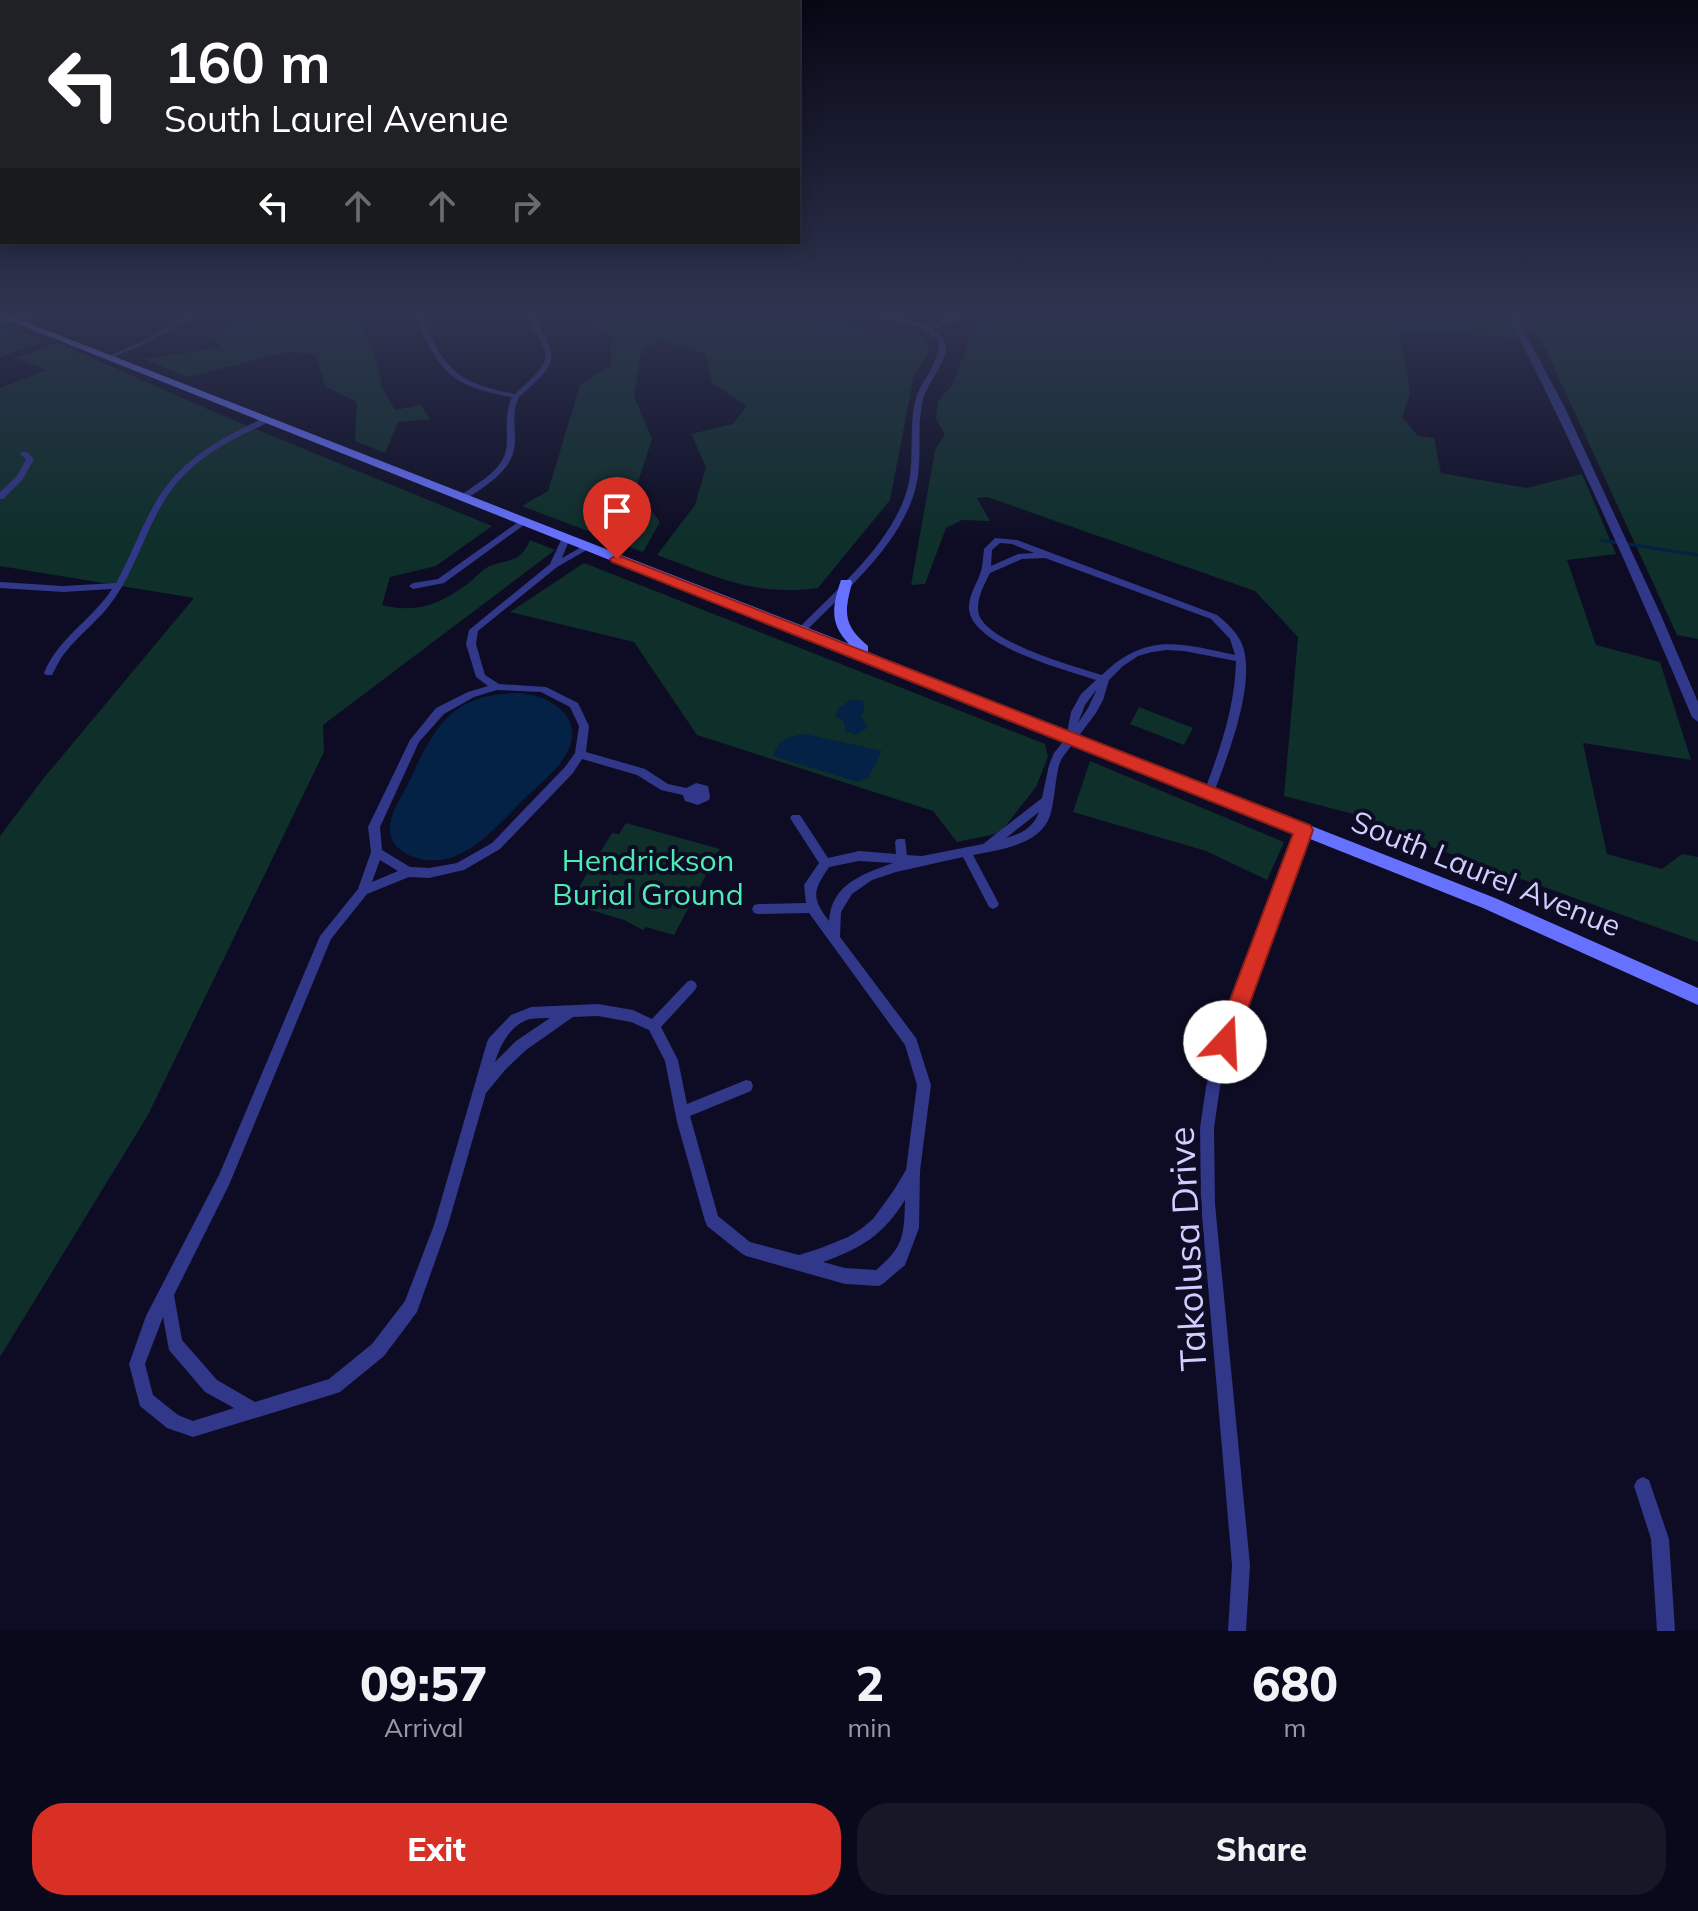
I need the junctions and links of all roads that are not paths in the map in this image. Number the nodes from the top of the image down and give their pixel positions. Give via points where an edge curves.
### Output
1 (187, 388) edge
2 (476, 388) edge
3 (525, 388) edge
4 (923, 388) edge
5 (1551, 388) edge
6 (516, 396) junction
7 (267, 420) junction
8 (24, 454) dead end
9 (0, 497) edge
10 (463, 497) junction
11 (524, 522) junction
12 (566, 538) junction
13 (588, 547) junction
14 (1046, 555) junction
15 (554, 565) junction
16 (986, 571) junction
17 (846, 583) junction
18 (0, 585) edge
19 (118, 586) junction
20 (413, 586) dead end
21 (802, 630) junction
22 (1240, 659) junction
23 (885, 663) junction
24 (49, 673) dead end
25 (481, 677) junction
26 (1104, 679) junction
27 (497, 687) junction
28 (471, 694) junction
29 (1698, 717) edge
30 (1071, 738) junction
31 (580, 754) junction
32 (687, 792) dead end
33 (1209, 792) junction
34 (796, 818) dead end
35 (1304, 830) junction
36 (901, 842) dead end
37 (965, 851) junction
38 (377, 852) junction
39 (902, 859) junction
40 (923, 861) junction
41 (825, 863) junction
42 (408, 872) junction
43 (363, 891) junction
44 (993, 904) dead end
45 (812, 908) junction
46 (758, 909) dead end
47 (834, 939) junction
48 (691, 986) dead end
49 (1698, 997) edge
50 (569, 1014) junction
51 (654, 1026) junction
52 (746, 1086) dead end
53 (477, 1095) junction
54 (683, 1112) junction
55 (913, 1171) junction
56 (799, 1263) junction
57 (167, 1296) junction
58 (254, 1410) junction
59 (1643, 1486) dead end
60 (1237, 1631) edge
61 (1666, 1631) edge

1 - 7 main road, South Laurel Avenue
2 - 6 street
3 - 6 street
4 - 17 street via 911,491 888,533
5 - 29 street
6 - 10 street via 509,412 508,457 494,475
7 - 10 main road, South Laurel Avenue
7 - 19 street via 167,490
8 - 9 street via 30,459 27,467
10 - 11 main road, South Laurel Avenue
11 - 12 main road, South Laurel Avenue
11 - 20 street via 441,581
12 - 13 main road, South Laurel Avenue
12 - 15 street
13 - 15 street
13 - 21 main road, South Laurel Avenue
14 - 16 street via 1021,556
14 - 16 street via 998,540 988,549
14 - 22 street via 1214,617 1232,633
15 - 25 street via 474,630 471,644
16 - 26 street via 974,603 974,616 984,630
17 - 21 street
17 - 23 main road via 838,619 842,629
18 - 19 street
19 - 24 street via 53,658
21 - 23 main road, South Laurel Avenue
22 - 26 street via 1155,646 1118,662
22 - 33 street via 1226,747
23 - 30 main road, South Laurel Avenue
25 - 27 street
25 - 28 street
26 - 30 street via 1103,688 1088,704 1082,727
27 - 28 street
27 - 31 street via 543,689 566,699 584,726
28 - 38 street via 440,711 415,740 374,827
30 - 33 main road, South Laurel Avenue
30 - 37 street via 1050,772 1042,824 1004,845
31 - 32 street
31 - 42 street via 485,854 443,871
33 - 35 main road, South Laurel Avenue
34 - 41 street
35 - 49 main road, South Laurel Avenue via 1503,908
35 - 60 street, Takolusa Drive via 1225,1042 1207,1128 1208,1204 1241,1565
36 - 39 street
37 - 40 street
37 - 44 street
38 - 42 street
38 - 43 street
39 - 40 street
39 - 41 street via 859,856
40 - 47 street via 880,873 844,893 836,908
41 - 45 street via 810,885
42 - 43 street
43 - 57 street via 326,936 224,1180
45 - 46 street
45 - 47 street
47 - 55 street via 911,1042 924,1085
48 - 51 street
50 - 51 street via 598,1010
50 - 53 street via 524,1041
50 - 53 street via 531,1013 508,1026 494,1042
51 - 54 street via 671,1060
52 - 54 street
53 - 58 street via 441,1225 411,1306 378,1350 334,1386
54 - 56 street via 712,1221 746,1248
55 - 56 street via 893,1209 866,1237
55 - 56 street via 912,1228 900,1260 879,1278 845,1276
57 - 58 street via 175,1344 211,1386
57 - 58 street via 137,1364 146,1400 173,1422 193,1429
59 - 61 street via 1660,1539

